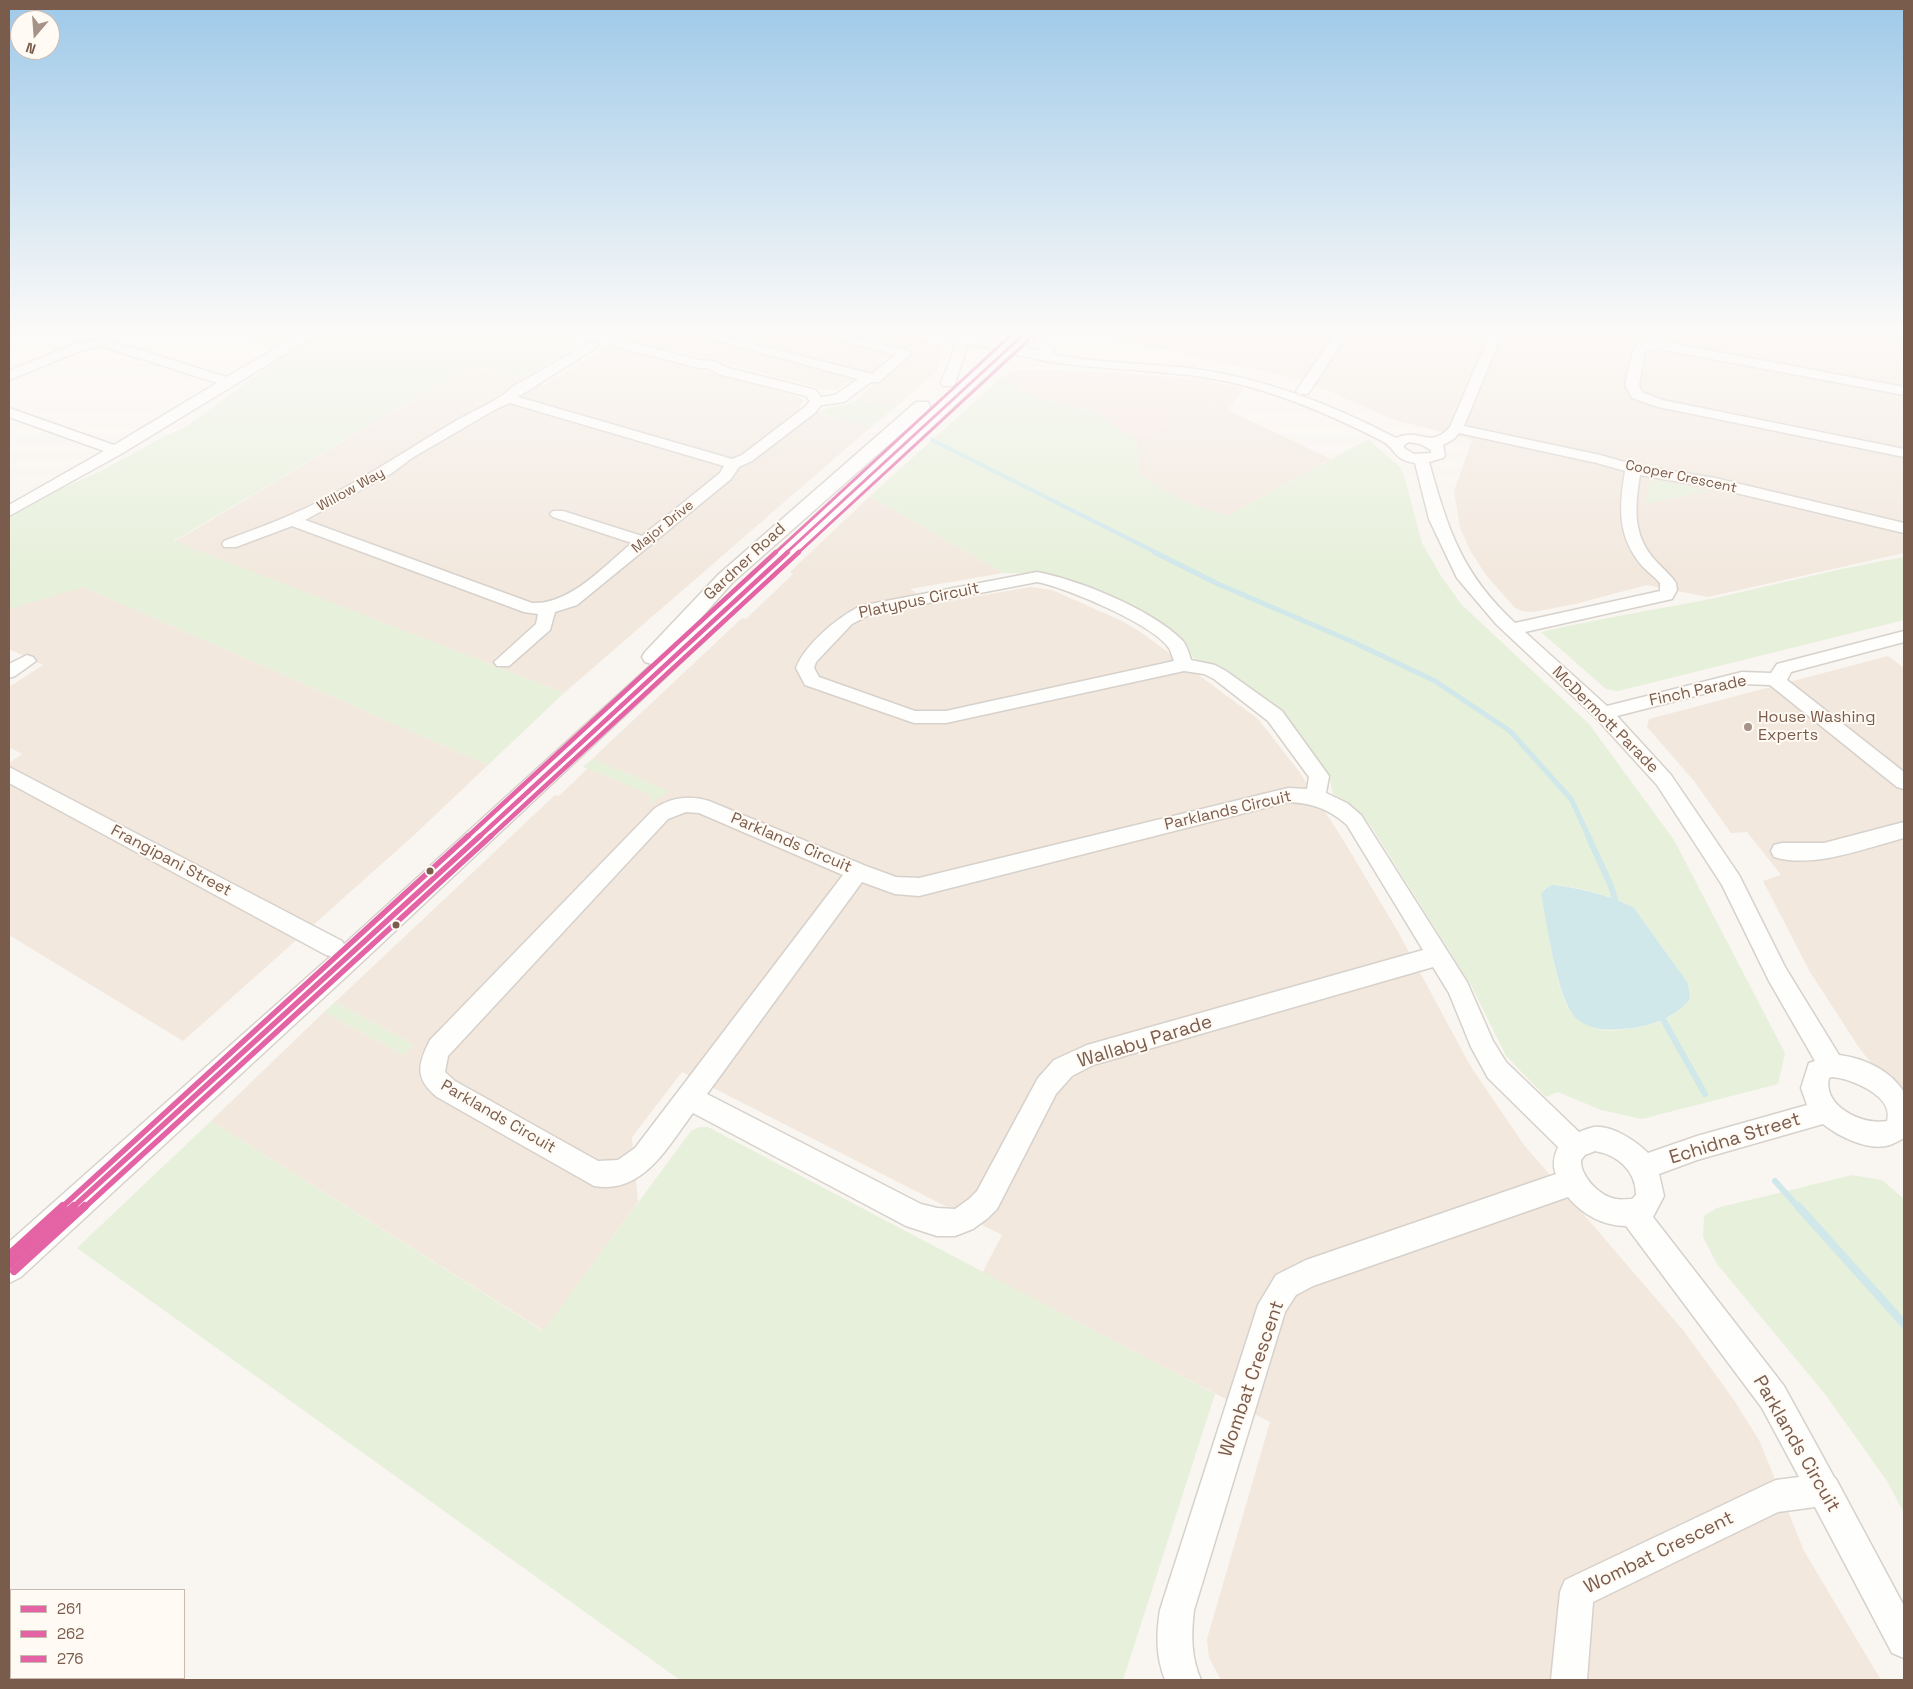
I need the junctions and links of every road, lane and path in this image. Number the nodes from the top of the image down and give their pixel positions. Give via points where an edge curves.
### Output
1 (11, 413) edge
2 (178, 413) edge
3 (483, 413) edge
4 (557, 413) edge
5 (806, 413) edge
6 (913, 413) edge
7 (926, 413) edge
8 (1339, 413) edge
9 (1360, 413) edge
10 (1462, 413) edge
11 (1706, 413) edge
12 (1456, 428) junction
13 (1401, 441) junction
14 (1434, 444) junction
15 (116, 451) junction
16 (1904, 453) edge
17 (1421, 459) junction
18 (733, 464) junction
19 (1633, 469) junction
20 (9, 511) edge
21 (558, 514) dead end
22 (293, 520) junction
23 (1904, 528) edge
24 (644, 542) junction
25 (230, 544) dead end
26 (547, 610) junction
27 (1512, 629) junction
28 (1904, 636) edge
29 (27, 661) dead end
30 (503, 662) dead end
31 (1184, 665) junction
32 (9, 672) edge
33 (1774, 679) junction
34 (1603, 713) junction
35 (9, 774) edge
36 (1904, 782) edge
37 (1315, 796) junction
38 (1904, 830) edge
39 (1782, 851) dead end
40 (858, 872) junction
41 (334, 948) junction
42 (1437, 956) junction
43 (1832, 1066) junction
44 (1897, 1089) edge
45 (690, 1098) junction
46 (1827, 1111) junction
47 (1898, 1139) edge
48 (1574, 1145) junction
49 (1643, 1167) junction
50 (1572, 1182) junction
51 (1633, 1213) junction
52 (9, 1243) edge
53 (9, 1265) edge
54 (1825, 1490) junction
55 (1904, 1641) edge
56 (1183, 1680) edge
57 (1569, 1680) edge

1 - 15 street
2 - 15 street
3 - 22 street, Willow Way via 406,454 391,468
4 - 18 street
5 - 18 street, Major Drive via 747,458
6 - 41 street, Gardner Road via 725,579 646,666
7 - 53 street, Gardner Road via 357,949
8 - 13 street
9 - 13 street
10 - 12 street
11 - 16 street
12 - 14 street
12 - 19 street, Cooper Crescent
13 - 14 street via 1424,440
13 - 17 street via 1398,450 1402,454
14 - 17 street via 1438,455
15 - 20 street
17 - 27 street, McDermott Parade via 1446,544 1465,578
18 - 24 street, Major Drive via 726,476
19 - 23 street, Cooper Crescent via 1715,483
19 - 27 street via 1626,516 1629,530 1639,551 1668,583 1666,595
21 - 24 street
22 - 25 street, Willow Way
22 - 26 street via 530,608
24 - 26 street, Major Drive via 571,601
26 - 30 street via 544,626
27 - 34 street, McDermott Parade
28 - 33 street via 1783,668 1780,676
29 - 32 street
31 - 31 street, Platypus Circuit via 1176,644 1142,618 1058,581 1037,577 860,612 846,620 808,660 805,668 812,681 914,717 930,718
31 - 37 street, Platypus Circuit via 1209,669 1220,675 1275,716 1318,776
33 - 34 street, Finch Parade via 1742,678
33 - 36 street
34 - 43 street, McDermott Parade via 1652,764 1704,838 1731,880 1777,974
35 - 41 street, Frangipani Street
37 - 40 street, Parklands Circuit via 1288,795 919,887 895,886
37 - 42 street, Parklands Circuit via 1343,810 1354,820
38 - 39 street via 1824,851
40 - 45 street, Parklands Circuit
40 - 45 street, Parklands Circuit via 702,806 687,803 676,806 662,814 452,1034 432,1062 436,1082 446,1089 594,1173 603,1175 633,1167
41 - 52 street, Gardner Road
42 - 45 street, Wallaby Parade via 1087,1056 1063,1068 1047,1086 987,1200 976,1213 950,1224 916,1216
42 - 48 street, Parklands Circuit via 1459,989 1483,1047 1497,1070
43 - 44 street via 1855,1069
43 - 46 street via 1818,1072 1813,1085
44 - 47 street via 1896,1102 1901,1120
46 - 47 street via 1860,1132
46 - 49 street, Echidna Street
48 - 49 street via 1595,1138 1608,1141 1621,1147
48 - 50 street via 1566,1161
49 - 51 street via 1649,1179 1649,1200
50 - 51 street via 1593,1203 1606,1210
50 - 56 street, Wombat Crescent via 1306,1274 1286,1285 1273,1305 1177,1610 1173,1635 1176,1667
51 - 54 street, Parklands Circuit via 1773,1397
54 - 55 street, Parklands Circuit
54 - 57 street, Wombat Crescent via 1776,1496 1578,1592

